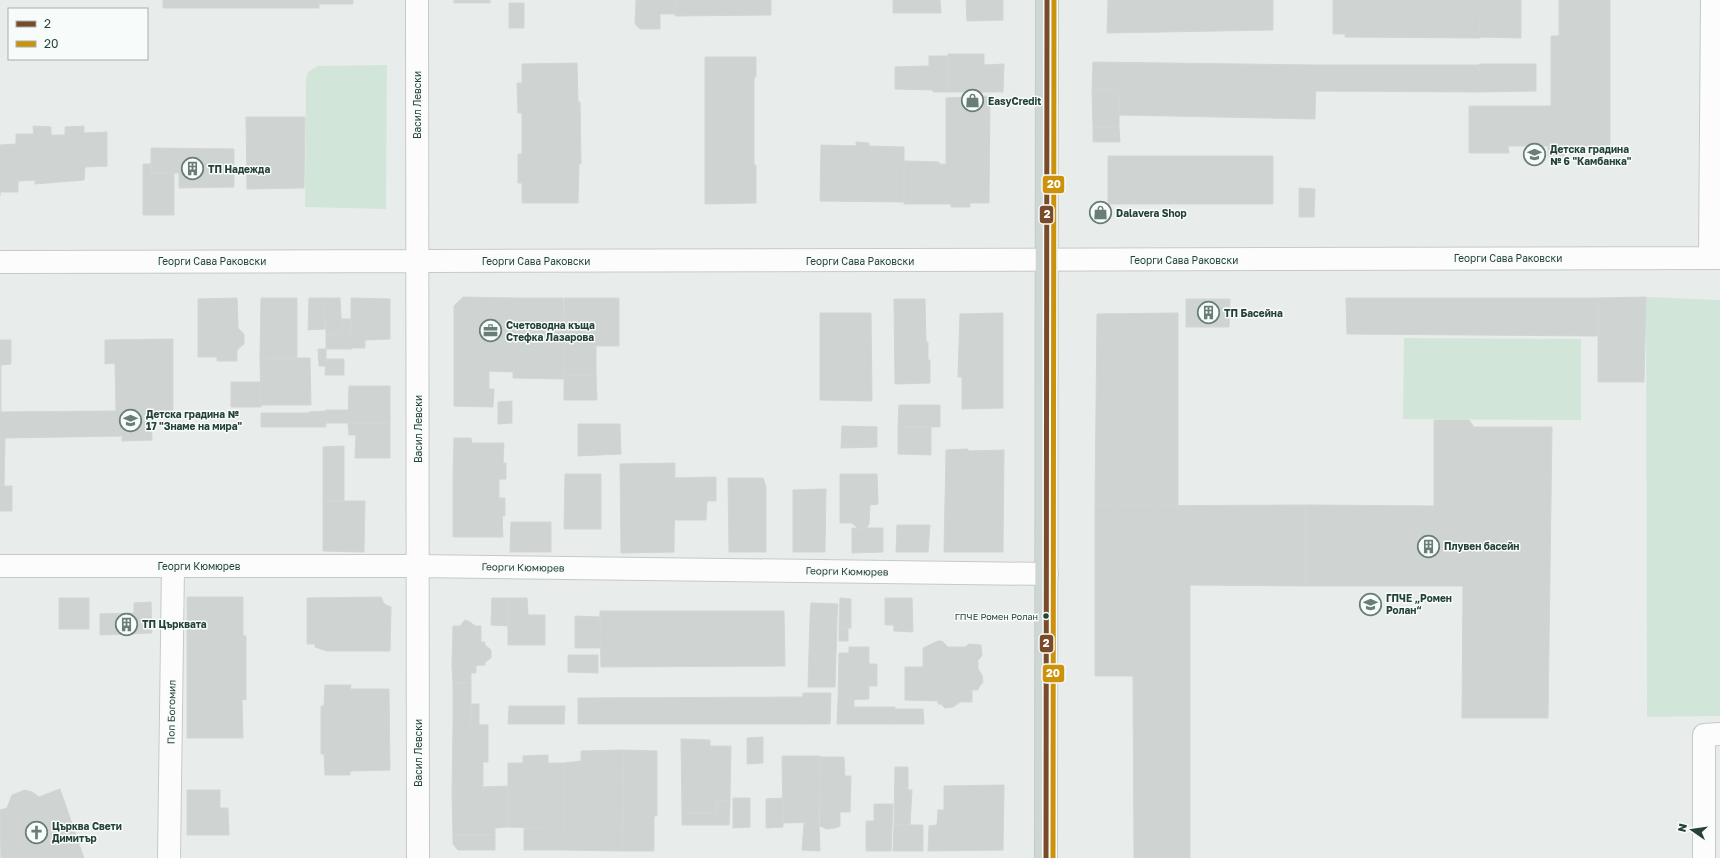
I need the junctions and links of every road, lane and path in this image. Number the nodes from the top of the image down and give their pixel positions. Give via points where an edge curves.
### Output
1 (417, 0) edge
2 (1047, 0) edge
3 (1712, 0) edge
4 (1715, 258) edge
5 (1047, 260) junction
6 (417, 261) junction
7 (0, 262) edge
8 (0, 566) edge
9 (173, 566) junction
10 (418, 566) junction
11 (1047, 574) junction
12 (1712, 734) edge
13 (169, 858) edge
14 (418, 858) edge
15 (1046, 858) edge
16 (1704, 858) edge

1 - 6 street, Васил Левски
2 - 5 main road
3 - 4 street
4 - 5 street, Георги Сава Раковски
5 - 6 street, Георги Сава Раковски
5 - 11 main road
6 - 7 street, Георги Сава Раковски
6 - 10 street, Васил Левски
8 - 9 street, Георги Кюмюрев
9 - 10 street, Георги Кюмюрев
9 - 13 street, Поп Богомил
10 - 11 street, Георги Кюмюрев
10 - 14 street, Васил Левски
11 - 15 main road
12 - 16 street

